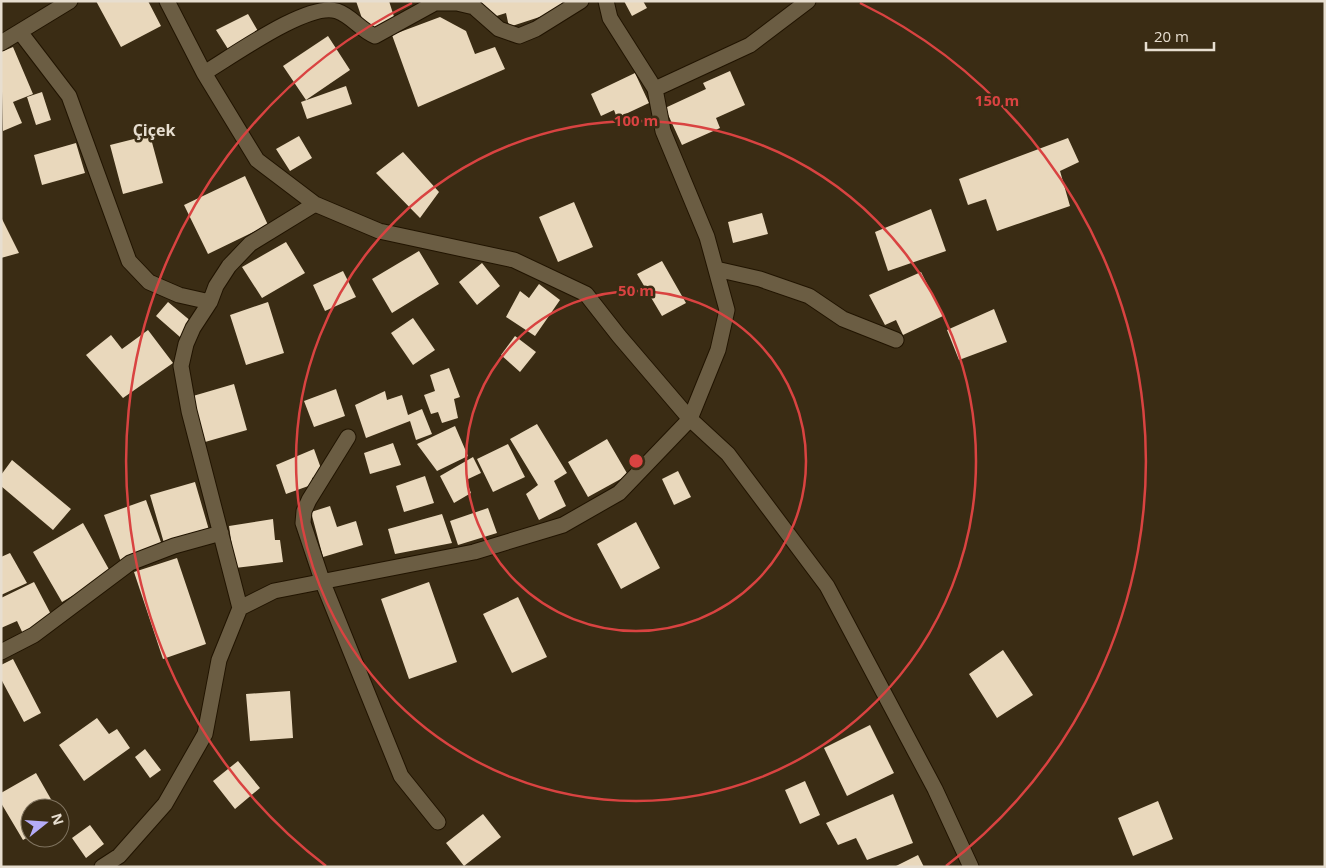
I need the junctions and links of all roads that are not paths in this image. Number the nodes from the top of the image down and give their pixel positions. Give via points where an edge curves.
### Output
1 (70, 1) edge
2 (166, 1) edge
3 (581, 1) edge
4 (606, 1) edge
5 (808, 1) edge
6 (20, 32) junction
7 (1, 43) edge
8 (204, 74) junction
9 (655, 89) junction
10 (315, 204) junction
11 (716, 269) junction
12 (210, 302) junction
13 (896, 340) dead end
14 (690, 419) junction
15 (348, 437) dead end
16 (221, 532) junction
17 (323, 583) junction
18 (240, 608) junction
19 (1, 652) edge
20 (438, 822) dead end
21 (102, 867) edge
22 (971, 867) edge

1 - 6 street
2 - 8 street
3 - 8 street via 519,36 499,29 474,7 457,3 435,3 374,36 335,10 314,11 286,23
4 - 9 street via 610,18
5 - 9 street via 750,45
6 - 7 street
6 - 12 street via 69,96 129,261 149,282 179,295
8 - 10 street via 257,160
9 - 11 street via 663,131 707,236
10 - 12 street via 250,244 229,266
10 - 14 street via 379,231 514,260 586,294
11 - 13 street via 760,279 809,296 843,320
11 - 14 street via 728,310 718,350
12 - 16 street via 193,328 181,366 189,411
14 - 17 street via 619,493 563,525 474,552
14 - 22 street via 728,454 827,586 935,789
15 - 17 street via 304,512 303,523
16 - 18 street
16 - 19 street via 130,563 34,635
17 - 18 street via 274,591
17 - 20 street via 401,776
18 - 21 street via 219,660 205,734 165,804 119,856

